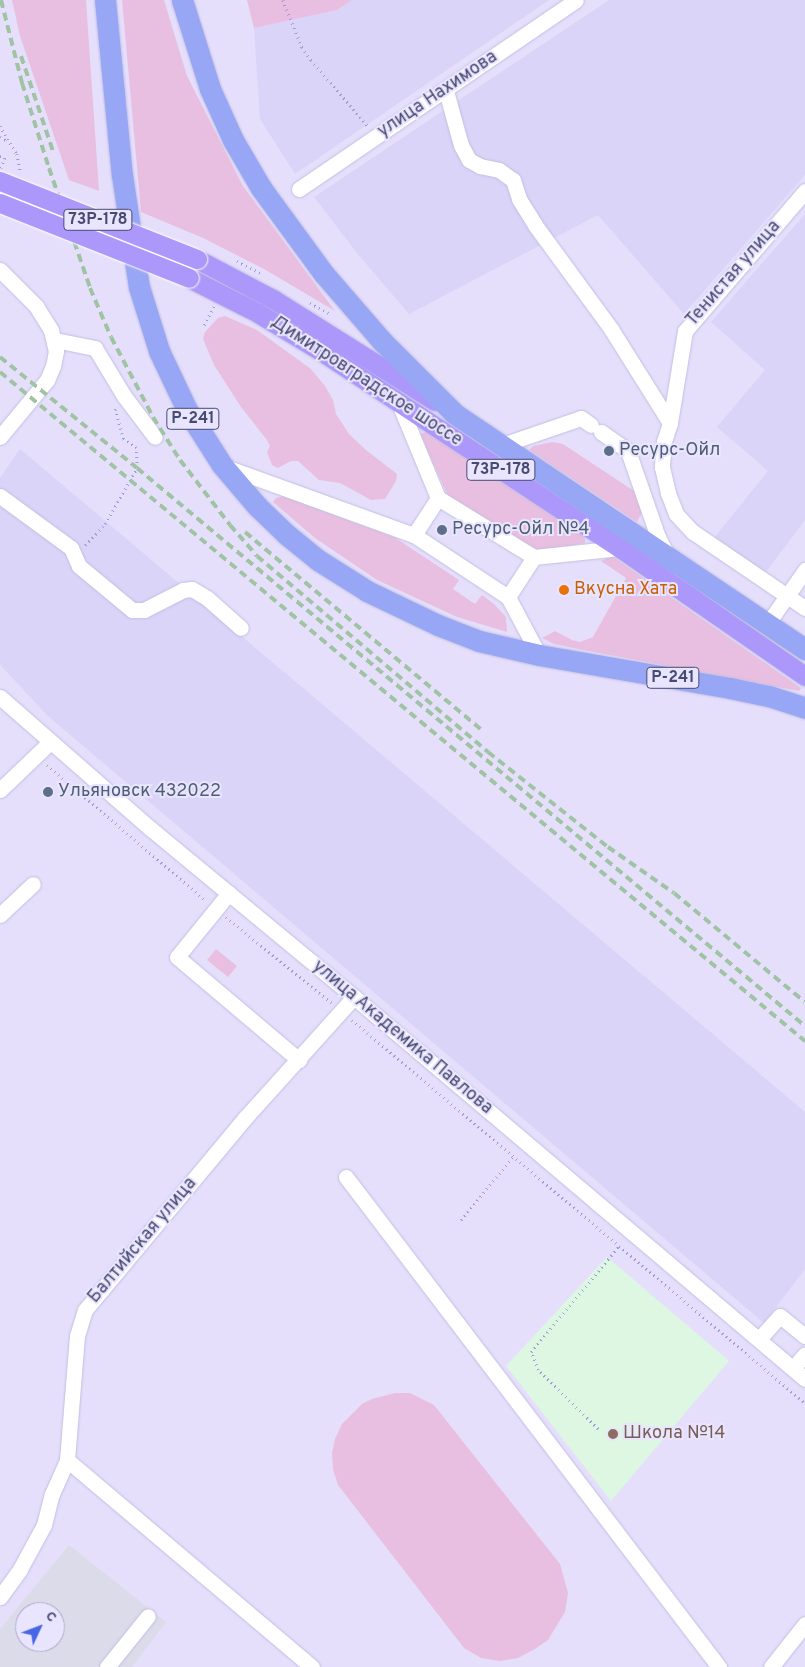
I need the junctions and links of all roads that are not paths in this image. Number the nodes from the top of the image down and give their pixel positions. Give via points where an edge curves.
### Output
1 (105, 0) edge
2 (182, 0) edge
3 (576, 0) edge
4 (446, 91) junction
5 (0, 181) edge
6 (300, 189) dead end
7 (805, 192) edge
8 (0, 203) edge
9 (0, 270) edge
10 (55, 340) junction
11 (398, 401) junction
12 (455, 414) junction
13 (670, 423) junction
14 (0, 437) edge
15 (155, 437) dead end
16 (502, 445) junction
17 (222, 465) junction
18 (0, 496) edge
19 (438, 498) junction
20 (414, 535) junction
21 (620, 548) junction
22 (667, 555) junction
23 (534, 557) junction
24 (805, 570) edge
25 (787, 596) junction
26 (508, 597) junction
27 (805, 608) edge
28 (768, 623) junction
29 (242, 628) dead end
30 (805, 649) edge
31 (539, 655) junction
32 (805, 676) edge
33 (0, 697) edge
34 (805, 708) edge
35 (50, 742) junction
36 (0, 790) edge
37 (33, 884) dead end
38 (229, 893) junction
39 (0, 915) edge
40 (354, 997) junction
41 (299, 1060) junction
42 (346, 1177) dead end
43 (805, 1336) edge
44 (759, 1339) junction
45 (805, 1354) edge
46 (793, 1368) junction
47 (805, 1379) edge
48 (67, 1460) junction
49 (0, 1597) edge
50 (148, 1616) dead end
51 (805, 1624) edge
52 (107, 1667) edge
53 (312, 1667) edge
54 (719, 1667) edge
55 (771, 1667) edge

1 - 17 highway, Р-241 via 122,175 139,287 159,351 187,410
2 - 12 highway via 210,89 233,140 262,188 330,281 382,341
3 - 4 street, улица Нахимова
4 - 6 street, улица Нахимова
4 - 13 street via 461,145 469,160 500,170 514,180 519,199 535,225 611,329
5 - 12 main road, Димитровградское шоссе / 73Р-178, bridge via 197,259 273,299
7 - 13 street, Тенистая улица via 685,331
8 - 11 main road, Димитровградское шоссе / 73Р-178, bridge via 189,278 258,314
9 - 10 street via 36,306
10 - 14 street via 55,358 47,380
10 - 15 street via 95,348 124,396
11 - 19 street
11 - 21 main road, Димитровградское шоссе / 73Р-178
12 - 16 highway, Димитровградское шоссе
13 - 25 street, Тенистая улица via 664,442 662,467 676,514 693,532
16 - 22 highway, Димитровградское шоссе
16 - 22 street via 581,418 628,451
17 - 20 street
17 - 31 highway, Р-241 via 286,534 318,560 367,591 403,610 479,641
18 - 29 street via 71,548 79,566 132,610 144,610 183,590 192,589
19 - 20 street
19 - 23 street
20 - 26 street
21 - 23 street
21 - 32 main road, Димитровградское шоссе / 73Р-178
22 - 28 highway, Димитровградское шоссе
23 - 26 street
24 - 25 street
25 - 27 street, Тенистая улица
25 - 28 street
26 - 31 street
28 - 30 highway, Димитровградское шоссе
31 - 34 highway, Р-241 via 730,688
33 - 35 street, улица Академика Павлова
35 - 36 street
35 - 38 street, улица Академика Павлова
37 - 39 street
38 - 40 street, улица Академика Павлова
38 - 41 street via 176,957
40 - 41 street, Балтийская улица
40 - 44 street, улица Академика Павлова
41 - 48 street, Балтийская улица via 245,1118 85,1310 77,1336
42 - 54 street
43 - 44 street via 780,1316
44 - 46 street, улица Академика Павлова
45 - 46 street
46 - 47 street, улица Академика Павлова
48 - 49 street, Балтийская улица via 52,1494 44,1525 20,1570
48 - 53 street
50 - 52 street
51 - 55 street

